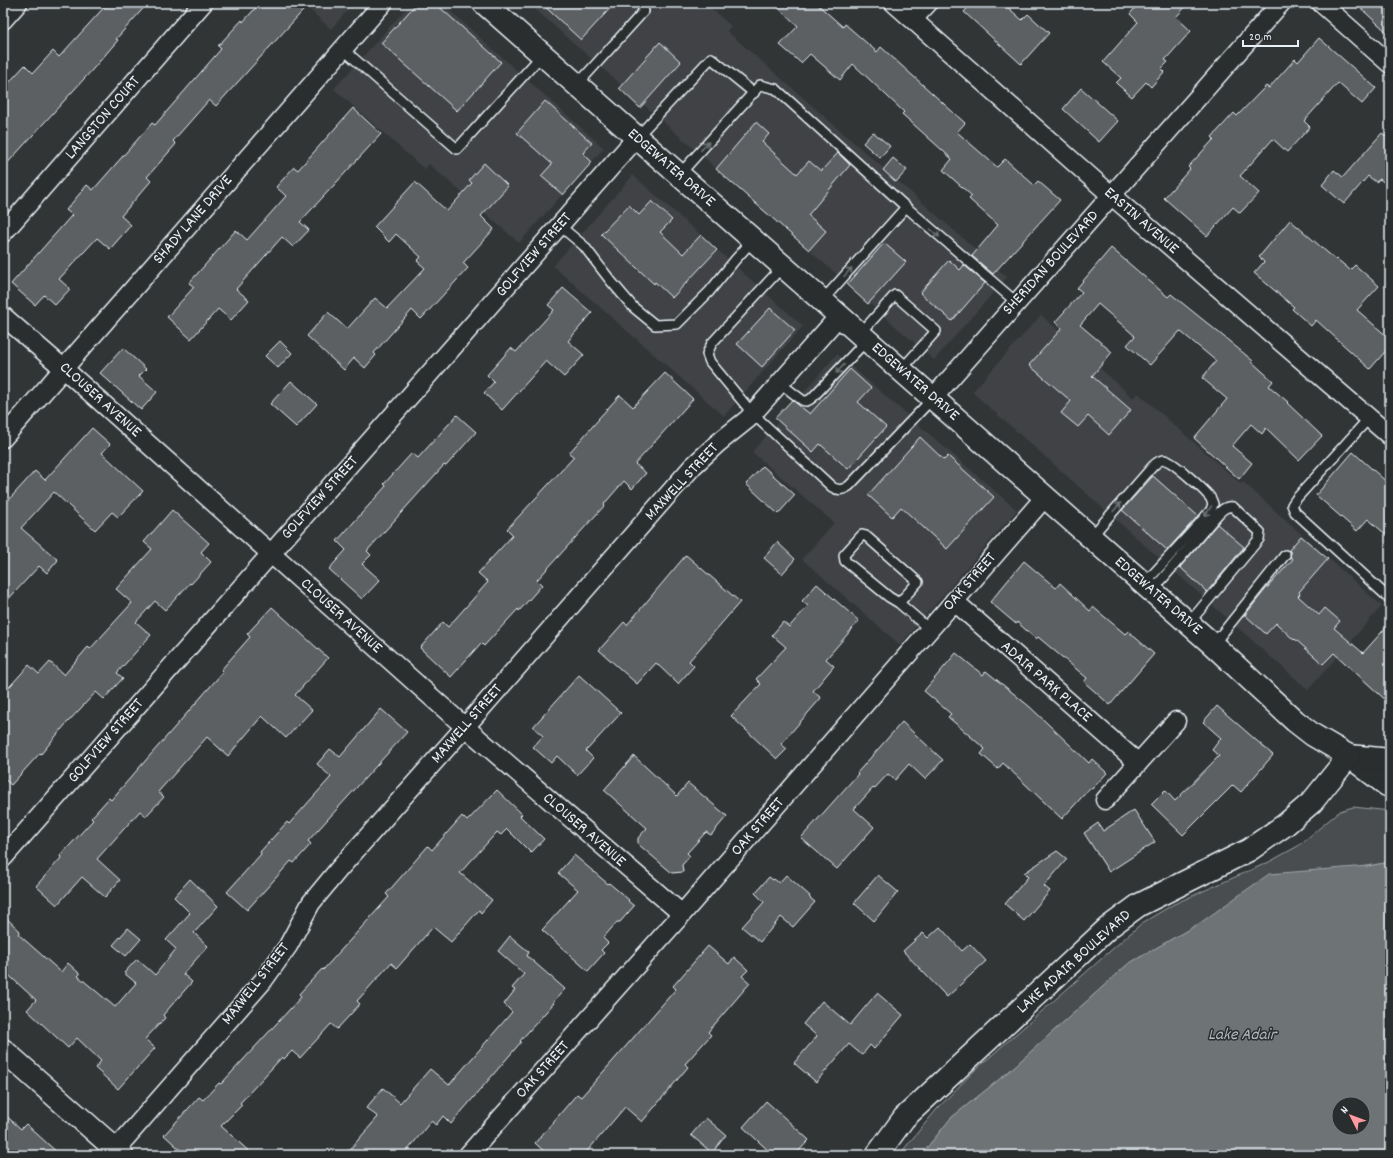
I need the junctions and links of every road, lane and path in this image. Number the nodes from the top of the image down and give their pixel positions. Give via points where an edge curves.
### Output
1 (18, 3) edge
2 (203, 3) edge
3 (383, 3) edge
4 (484, 3) edge
5 (641, 3) edge
6 (894, 3) edge
7 (928, 3) edge
8 (1281, 3) edge
9 (1321, 3) edge
10 (913, 19) junction
11 (3, 20) edge
12 (343, 49) junction
13 (542, 54) junction
14 (1390, 64) edge
15 (577, 86) junction
16 (754, 93) junction
17 (636, 137) junction
18 (679, 175) junction
19 (1112, 196) junction
20 (906, 207) junction
21 (560, 226) junction
22 (3, 233) edge
23 (753, 240) junction
24 (783, 266) junction
25 (822, 301) junction
26 (1016, 302) junction
27 (3, 316) edge
28 (839, 316) junction
29 (863, 337) junction
30 (63, 368) junction
31 (901, 370) junction
32 (780, 383) junction
33 (932, 398) junction
34 (753, 414) junction
35 (1369, 418) junction
36 (1390, 436) edge
37 (3, 438) edge
38 (1045, 497) junction
39 (1091, 537) junction
40 (271, 553) junction
41 (1285, 555) dead end
42 (1148, 587) junction
43 (1390, 599) edge
44 (954, 601) junction
45 (899, 603) junction
46 (1188, 623) junction
47 (930, 629) junction
48 (1213, 645) junction
49 (1176, 721) dead end
50 (465, 727) junction
51 (1349, 756) junction
52 (1390, 760) edge
53 (1138, 763) junction
54 (1390, 786) edge
55 (1105, 800) dead end
56 (3, 858) edge
57 (682, 914) junction
58 (3, 1050) edge
59 (119, 1152) edge
60 (468, 1155) edge
61 (877, 1155) edge

1 - 11 street
2 - 22 street, LANGSTON COURT
3 - 12 street, SHADY LANE DRIVE
4 - 13 street, EDGEWATER DRIVE
5 - 15 lane via 644,11
6 - 10 street, EASTIN AVENUE
7 - 10 street
8 - 19 street, SHERIDAN BOULEVARD
9 - 14 street
10 - 19 street, EASTIN AVENUE
12 - 13 lane via 457,149
12 - 30 street, SHADY LANE DRIVE
13 - 15 street, EDGEWATER DRIVE
15 - 17 street, EDGEWATER DRIVE
16 - 17 lane via 710,58
18 -> 16 lane
16 - 20 lane via 760,85 776,89
17 - 18 street, EDGEWATER DRIVE
17 - 21 street, GOLFVIEW STREET
18 - 23 street, EDGEWATER DRIVE
19 - 26 street, SHERIDAN BOULEVARD
19 - 35 street, EASTIN AVENUE
25 -> 20 lane
20 -> 26 lane
21 - 23 lane via 584,246 633,307 655,325 677,324 709,292
21 - 40 street, GOLFVIEW STREET
23 - 24 street, EDGEWATER DRIVE
24 - 25 street, EDGEWATER DRIVE
24 - 34 lane via 712,343 707,354 710,362
25 - 28 street, EDGEWATER DRIVE
26 - 33 street, SHERIDAN BOULEVARD
27 - 30 street, CLOUSER AVENUE
28 - 29 street, EDGEWATER DRIVE
28 - 32 street, MAXWELL STREET
29 - 31 street, EDGEWATER DRIVE
29 - 31 lane via 895,295 936,331
29 -> 32 lane via 812,398 802,400
30 - 37 street, SHADY LANE DRIVE
30 - 40 street, CLOUSER AVENUE
31 - 33 street, EDGEWATER DRIVE
32 - 34 street, MAXWELL STREET
33 - 34 lane via 849,486 840,490 832,487
33 - 38 street, EDGEWATER DRIVE
34 - 50 street, MAXWELL STREET via 693,466
35 - 36 street, EASTIN AVENUE
35 - 43 lane via 1292,505 1295,512
38 - 39 street, EDGEWATER DRIVE
38 - 44 street, OAK STREET
39 - 42 street, EDGEWATER DRIVE
39 -> 42 lane via 1152,466 1164,460 1181,470 1210,497 1213,504 1211,510
40 - 50 street, CLOUSER AVENUE
40 - 56 street, GOLFVIEW STREET
41 - 48 lane
42 - 46 street, EDGEWATER DRIVE
42 - 46 lane via 1224,508 1233,507 1256,527 1260,532 1255,546
44 - 47 street, OAK STREET
44 - 53 street, ADAIR PARK PLACE
45 - 45 lane via 845,561 844,555 862,535 918,582
45 - 47 lane
46 - 48 street, EDGEWATER DRIVE
47 - 57 street, OAK STREET
48 - 51 street, EDGEWATER DRIVE via 1295,721
49 - 53 street
50 - 57 street, CLOUSER AVENUE
50 - 59 street, MAXWELL STREET via 311,903 288,946 263,981
51 - 52 street, EDGEWATER DRIVE
51 - 54 street, EDGEWATER DRIVE
51 - 61 street, LAKE ADAIR BOULEVARD via 1312,802 1285,825 1249,850 1139,905 1109,927 904,1118
53 - 55 street
57 - 60 street, OAK STREET
58 - 59 street

